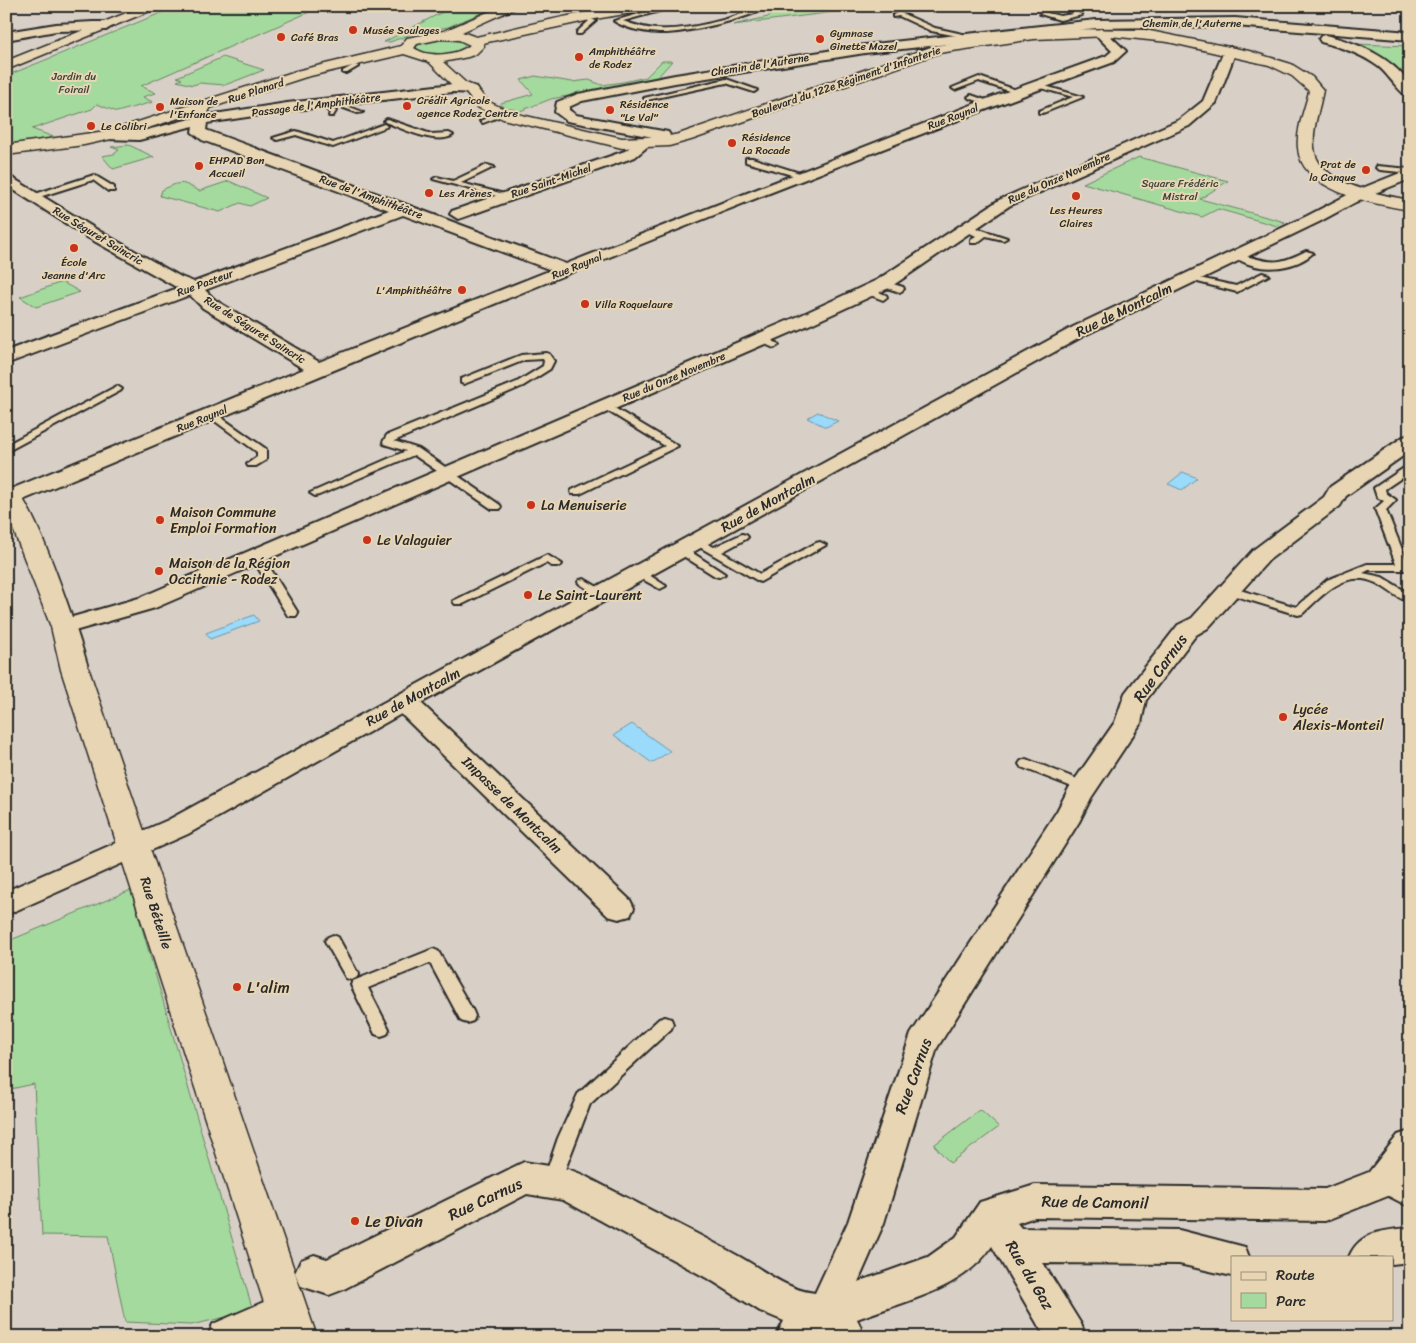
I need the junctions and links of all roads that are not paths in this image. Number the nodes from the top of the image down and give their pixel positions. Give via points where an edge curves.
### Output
1 (156, 6) edge
2 (514, 6) edge
3 (528, 6) edge
4 (650, 6) edge
5 (675, 6) edge
6 (766, 6) edge
7 (1059, 6) edge
8 (1043, 14) dead end
9 (897, 15) dead end
10 (585, 17) junction
11 (499, 19) junction
12 (6, 23) edge
13 (1259, 24) junction
14 (106, 26) junction
15 (66, 27) junction
16 (666, 31) junction
17 (24, 32) junction
18 (517, 32) junction
19 (89, 33) junction
20 (578, 33) dead end
21 (1093, 33) junction
22 (441, 35) junction
23 (6, 36) edge
24 (461, 36) junction
25 (970, 36) junction
26 (1410, 36) edge
27 (665, 40) dead end
28 (475, 41) junction
29 (406, 49) junction
30 (1230, 51) junction
31 (434, 58) junction
32 (6, 66) edge
33 (466, 77) junction
34 (1036, 85) junction
35 (955, 88) dead end
36 (754, 90) dead end
37 (1017, 92) junction
38 (1410, 94) edge
39 (971, 97) dead end
40 (647, 98) dead end
41 (989, 103) junction
42 (329, 106) junction
43 (208, 107) junction
44 (360, 112) dead end
45 (1041, 112) dead end
46 (502, 114) junction
47 (483, 121) dead end
48 (449, 135) dead end
49 (277, 138) dead end
50 (644, 142) junction
51 (6, 150) edge
52 (750, 160) dead end
53 (490, 167) dead end
54 (1380, 168) dead end
55 (802, 176) junction
56 (1406, 176) edge
57 (6, 178) edge
58 (437, 179) dead end
59 (454, 183) junction
60 (110, 189) dead end
61 (1360, 194) junction
62 (366, 195) junction
63 (33, 196) junction
64 (505, 197) junction
65 (1410, 205) edge
66 (405, 209) junction
67 (458, 214) junction
68 (970, 235) junction
69 (1003, 238) dead end
70 (494, 242) junction
71 (1309, 253) dead end
72 (1238, 256) junction
73 (567, 270) junction
74 (1264, 275) dead end
75 (1190, 279) junction
76 (192, 287) junction
77 (6, 358) edge
78 (319, 370) junction
79 (464, 381) dead end
80 (117, 389) dead end
81 (606, 406) junction
82 (212, 414) junction
83 (1410, 441) edge
84 (6, 449) edge
85 (415, 451) junction
86 (252, 464) dead end
87 (1410, 467) edge
88 (449, 473) junction
89 (576, 492) dead end
90 (315, 493) dead end
91 (7, 496) edge
92 (496, 507) dead end
93 (742, 536) dead end
94 (820, 545) dead end
95 (697, 548) junction
96 (259, 555) junction
97 (556, 564) dead end
98 (1407, 568) edge
99 (719, 574) dead end
100 (1351, 574) junction
101 (1230, 591) junction
102 (1410, 599) edge
103 (459, 601) dead end
104 (292, 612) dead end
105 (64, 628) junction
106 (404, 702) junction
107 (1026, 764) dead end
108 (1085, 787) junction
109 (133, 847) junction
110 (6, 904) edge
111 (619, 908) dead end
112 (334, 941) dead end
113 (351, 974) dead end
114 (467, 1016) dead end
115 (665, 1024) dead end
116 (381, 1030) dead end
117 (1410, 1146) edge
118 (538, 1180) junction
119 (1395, 1191) edge
120 (993, 1214) junction
121 (1013, 1245) junction
122 (1410, 1245) edge
123 (1369, 1256) edge
124 (1231, 1259) edge
125 (314, 1273) dead end
126 (292, 1323) edge
127 (837, 1328) edge
128 (228, 1337) edge
129 (795, 1337) edge
130 (1067, 1337) edge

1 - 14 main road
2 - 22 main road
3 - 11 main road
4 - 10 main road
5 - 16 lane via 617,21 635,28
6 - 16 lane via 747,14
7 - 8 lane via 1079,15 1060,18
9 - 25 lane via 922,27
10 - 18 main road
10 - 20 lane via 593,21
11 - 18 main road via 489,26 490,30
11 - 24 main road via 486,22
12 - 17 street
13 - 25 street, Chemin de l'Auterne via 1096,24
13 - 26 street, Chemin de l'Auterne
13 - 38 street, Chemin de l'Auterne via 1348,45 1368,54 1390,68
14 - 15 street
14 - 19 main road
15 - 17 street
15 - 19 street
16 - 27 lane via 668,36
17 - 23 street
18 - 28 main road
19 - 32 main road
21 - 30 main road, Boulevard du 122e Régiment d'Infanterie via 1155,37
21 - 34 street, Rue Raynal via 1118,47 1117,55
21 - 50 main road, Boulevard du 122e Régiment d'Infanterie via 977,42 936,50 685,137
22 - 24 main road
22 - 29 main road, Rue Planard via 412,41
24 - 28 main road
25 - 50 street, Chemin de l'Auterne via 764,64 578,98 562,105 562,112 572,118 663,135
28 - 33 main road via 477,46
29 - 31 main road via 418,56
29 - 43 main road, Rue Planard
30 - 61 main road, Boulevard du 122e Régiment d'Infanterie via 1287,67 1306,78 1316,90 1305,149 1311,162 1332,182
30 - 68 street, Rue du Onze Novembre via 1209,103 1184,123 1004,203
31 - 33 main road
31 - 33 main road, Boulevard du 122e Régiment d'Infanterie via 438,64
33 - 42 street, Passage de l'Amphithéâtre via 432,92
33 - 46 main road, Boulevard du 122e Régiment d'Infanterie via 482,104
34 - 37 street, Rue Raynal
34 - 45 lane via 1080,97
35 - 37 lane via 979,79
36 - 40 lane via 726,81
37 - 41 street, Rue Raynal
39 - 41 lane
41 - 55 street, Rue Raynal
42 - 43 street, Passage de l'Amphithéâtre
42 - 44 lane
43 - 51 main road, Rue Planard via 127,131
43 - 62 street, Rue de l'Amphithéâtre via 200,132 207,137 247,148
46 - 47 lane
46 - 50 main road, Boulevard du 122e Régiment d'Infanterie via 622,143
48 - 49 lane via 430,136 386,123 333,145 296,133
50 - 64 street, Rue Saint-Michel via 630,154
52 - 55 lane
53 - 59 lane
54 - 56 lane
55 - 73 street, Rue Raynal
56 - 61 street, Rue de Montcalm
57 - 63 street, Rue Séguret Saincric
58 - 59 lane
59 - 64 lane
60 - 63 lane via 94,177
61 - 65 main road
61 - 72 street, Rue de Montcalm
62 - 66 street, Rue de l'Amphithéâtre
62 - 67 street via 405,197
63 - 76 street, Rue Séguret Saincric via 175,282
64 - 67 street, Rue Saint-Michel
66 - 70 street, Rue de l'Amphithéâtre
66 - 76 street, Rue Pasteur
67 - 70 street via 494,227
68 - 69 lane
68 - 81 street, Rue du Onze Novembre via 884,290 767,342
70 - 73 street, Rue de l'Amphithéâtre
71 - 72 lane via 1277,267
72 - 75 street, Rue de Montcalm
73 - 78 street, Rue Raynal
74 - 75 lane via 1237,290
75 - 95 street, Rue de Montcalm via 1079,331
76 - 77 street, Rue Pasteur
76 - 78 street, Rue de Séguret Saincric via 209,304
78 - 82 street, Rue Raynal
79 - 85 lane via 524,357 546,356 549,361 547,367 520,384 406,430 388,442
80 - 84 lane
81 - 88 street, Rue du Onze Novembre
81 - 89 lane via 673,446
82 - 86 lane via 262,452 262,458
82 - 91 street, Rue Raynal
83 - 101 street, Rue Carnus via 1338,492 1332,501 1261,555
85 - 88 lane
85 - 90 lane
87 - 98 lane via 1379,488 1381,495 1391,500 1380,509
88 - 92 lane
88 - 96 street, Rue du Onze Novembre
91 - 105 main road, Rue Béteille via 18,510
93 - 95 lane
94 - 95 lane via 760,579
95 - 99 lane
95 - 106 street, Rue de Montcalm via 649,579 593,588
96 - 104 lane
96 - 105 street, Rue du Onze Novembre via 142,605
97 - 103 lane via 547,558
98 - 100 lane via 1367,567
100 - 101 lane via 1331,582 1298,611
100 - 102 lane via 1378,579
101 - 108 street, Rue Carnus via 1200,622 1187,630 1152,674 1134,699 1128,723
105 - 109 main road, Rue Béteille
106 - 109 street, Rue de Montcalm via 178,827
106 - 111 street, Impasse de Montcalm
107 - 108 lane
108 - 127 street, Rue Carnus via 1070,816 922,1044
109 - 110 street, Rue de Montcalm
109 - 126 main road, Rue Béteille
112 - 113 lane
114 - 116 lane via 433,955 359,985
115 - 118 lane via 584,1100 567,1138
117 - 119 street, Rue de Camonil
118 - 125 street, Rue Carnus via 329,1277
118 - 127 street via 568,1185 728,1270 773,1298
119 - 120 street, Rue de Camonil via 1325,1205 1035,1201
120 - 121 street, Rue du Gaz
120 - 127 street via 969,1250
121 - 124 street via 1179,1247
121 - 130 street, Rue du Gaz
122 - 123 street via 1382,1248
126 - 128 street
127 - 129 street

